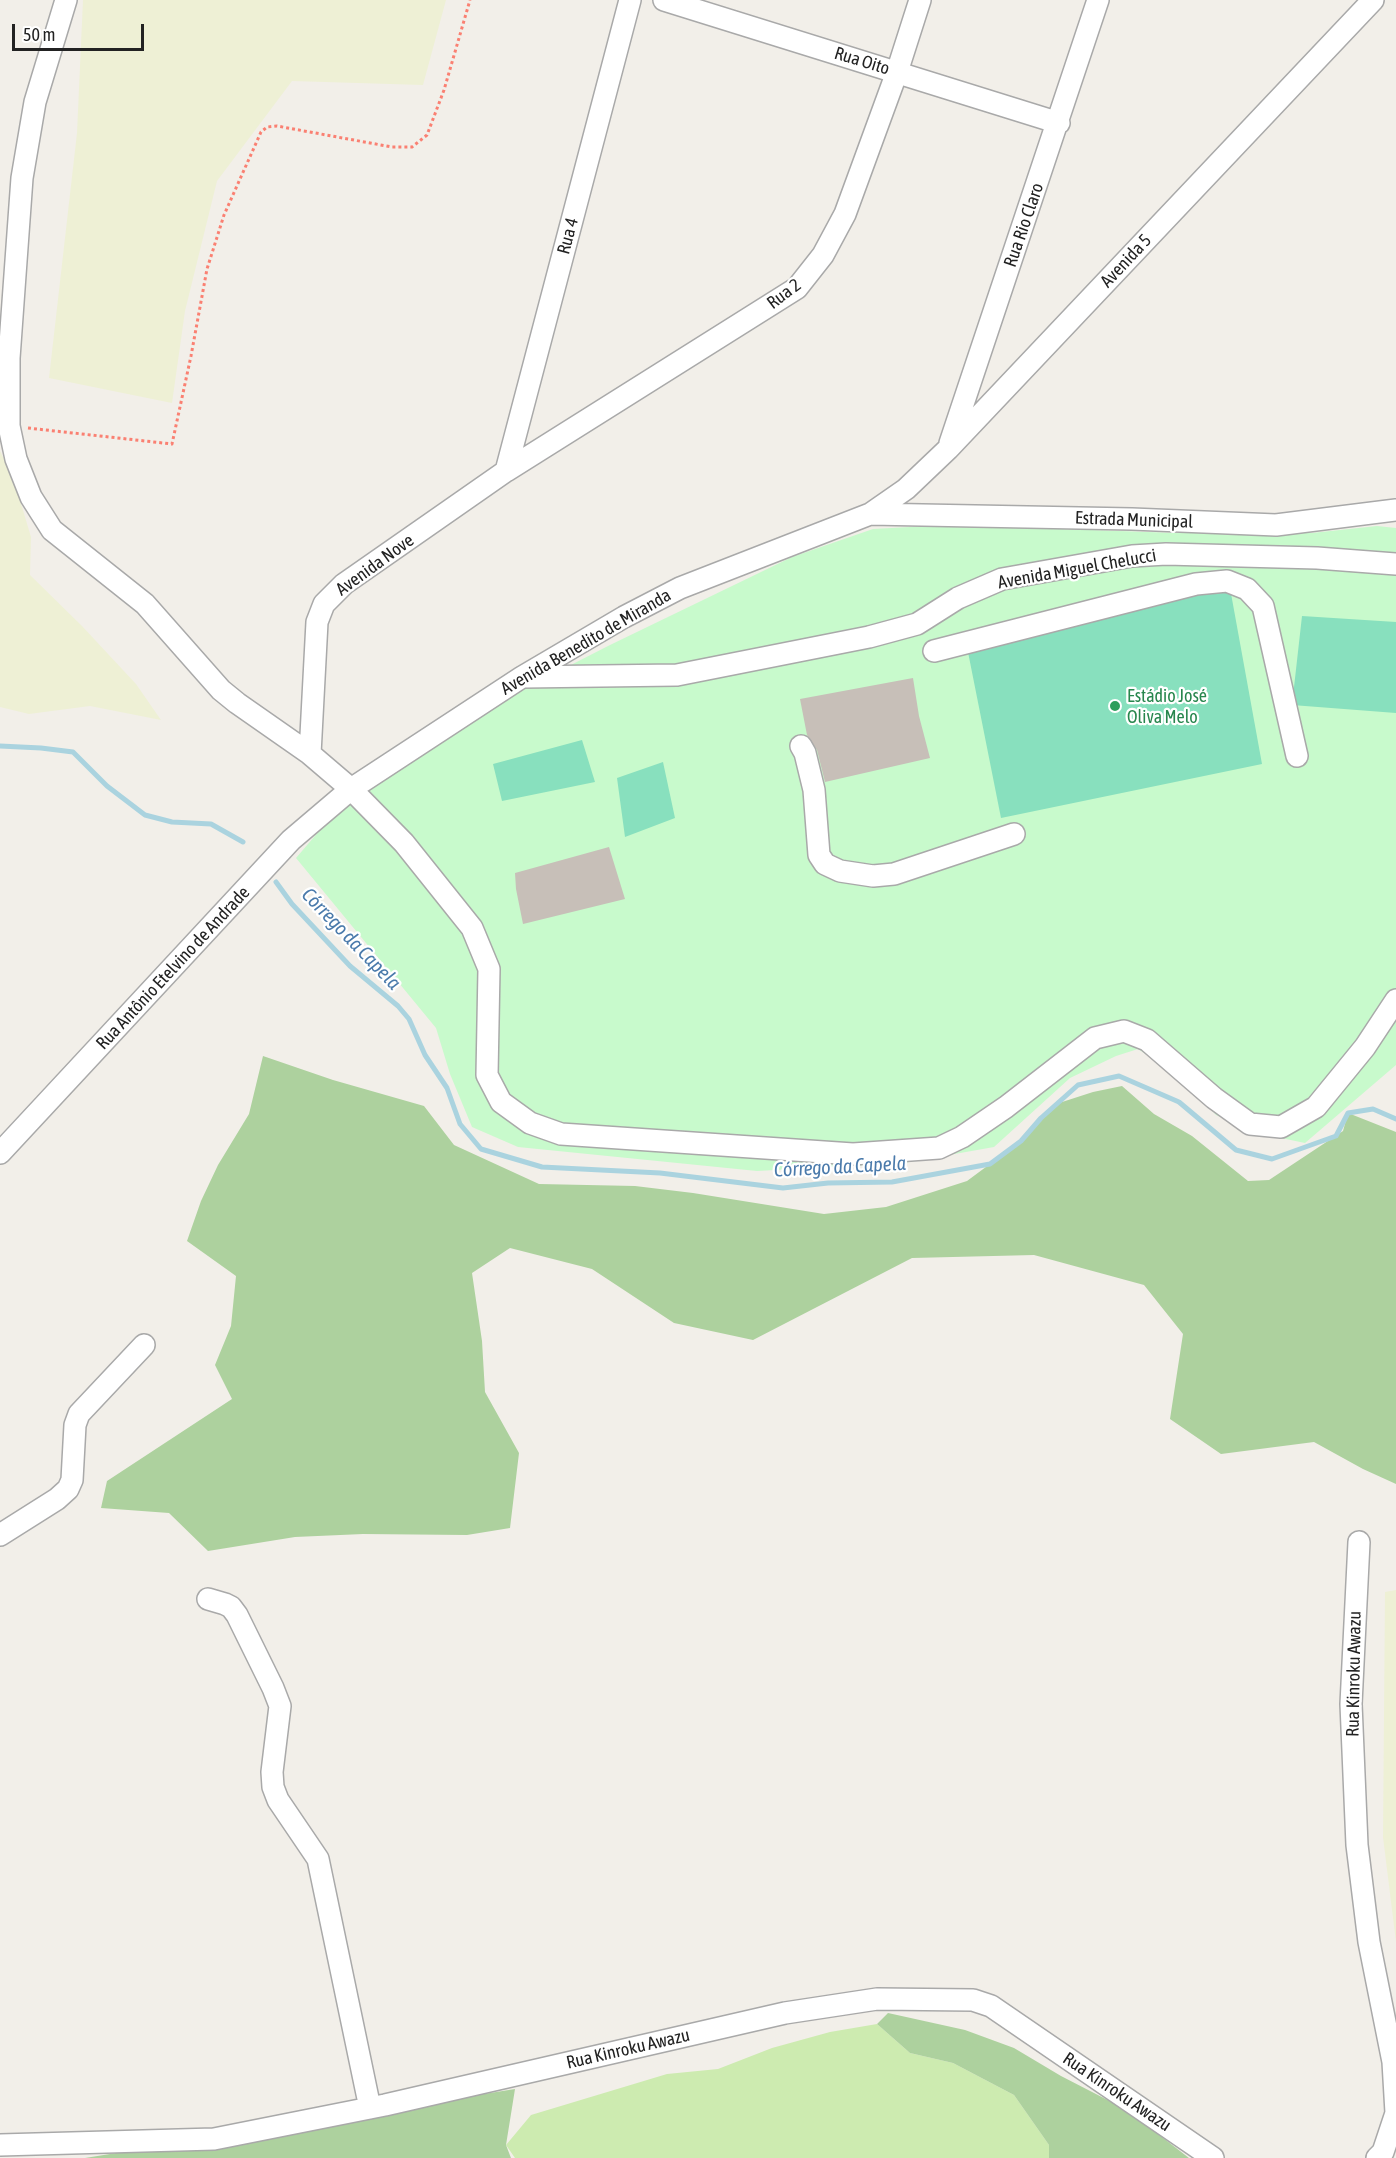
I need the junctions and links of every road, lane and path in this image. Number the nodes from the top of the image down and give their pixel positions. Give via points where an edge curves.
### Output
1 (66, 0) edge
2 (470, 0) edge
3 (630, 0) edge
4 (664, 0) edge
5 (920, 0) edge
6 (1098, 0) edge
7 (1373, 0) edge
8 (897, 72) junction
9 (1059, 123) junction
10 (9, 426) junction
11 (948, 449) junction
12 (506, 471) junction
13 (1396, 510) edge
14 (870, 514) junction
15 (1396, 564) edge
16 (934, 651) dead end
17 (522, 677) junction
18 (801, 746) dead end
19 (310, 754) junction
20 (1297, 756) dead end
21 (351, 789) junction
22 (1014, 834) dead end
23 (1396, 1000) edge
24 (0, 1153) edge
25 (144, 1345) dead end
26 (0, 1534) edge
27 (1359, 1542) dead end
28 (208, 1599) dead end
29 (370, 2108) junction
30 (0, 2145) edge
31 (1213, 2158) edge
32 (1377, 2158) edge

1 - 10 street via 35,102 22,178 9,358
2 - 10 path via 428,135 411,147 277,126 261,132 224,215 207,269 172,444
3 - 12 street, Rua 4
4 - 8 street, Rua Oito
5 - 8 street, Rua 2
6 - 9 street, Rua Rio Claro
7 - 11 street, Avenida 5
8 - 9 street, Rua Oito
8 - 12 street, Rua 2 via 845,214 823,255 796,288
9 - 11 street, Rua Rio Claro
10 - 19 street via 16,459 31,497 52,530 145,604 221,690
11 - 14 street, Avenida 5 via 906,489
12 - 19 street, Avenida Nove via 345,584 324,604 317,622
13 - 14 street, Estrada Municipal via 1276,525
14 - 17 street, Avenida Benedito de Miranda via 680,588
15 - 17 street, Avenida Miguel Chelucci via 1317,558 1132,555 1002,579 958,598 917,624 869,637 677,675
16 - 20 street via 1196,584 1227,581 1247,589 1263,606
17 - 21 street, Avenida Benedito de Miranda
18 - 22 street via 814,790 819,855 825,864 840,871 873,876 894,874
19 - 21 street
21 - 23 street via 405,843 472,928 489,969 487,1075 501,1102 530,1123 561,1134 853,1154 939,1148 1006,1107 1095,1038 1124,1031 1147,1040 1250,1124 1281,1127 1316,1107 1365,1047
21 - 24 street, Rua Antônio Etelvino de Andrade via 291,840
25 - 26 street via 79,1414 68,1489
27 - 32 street, Rua Kinroku Awazu via 1351,1704 1357,1845 1369,1942 1393,2062 1396,2113 1383,2152
28 - 29 street via 231,1607 237,1615 280,1706 273,1787 318,1858
29 - 30 street, Rua Kinroku Awazu via 214,2139
29 - 31 street, Rua Kinroku Awazu via 785,2013 877,2000 974,2000 991,2006

